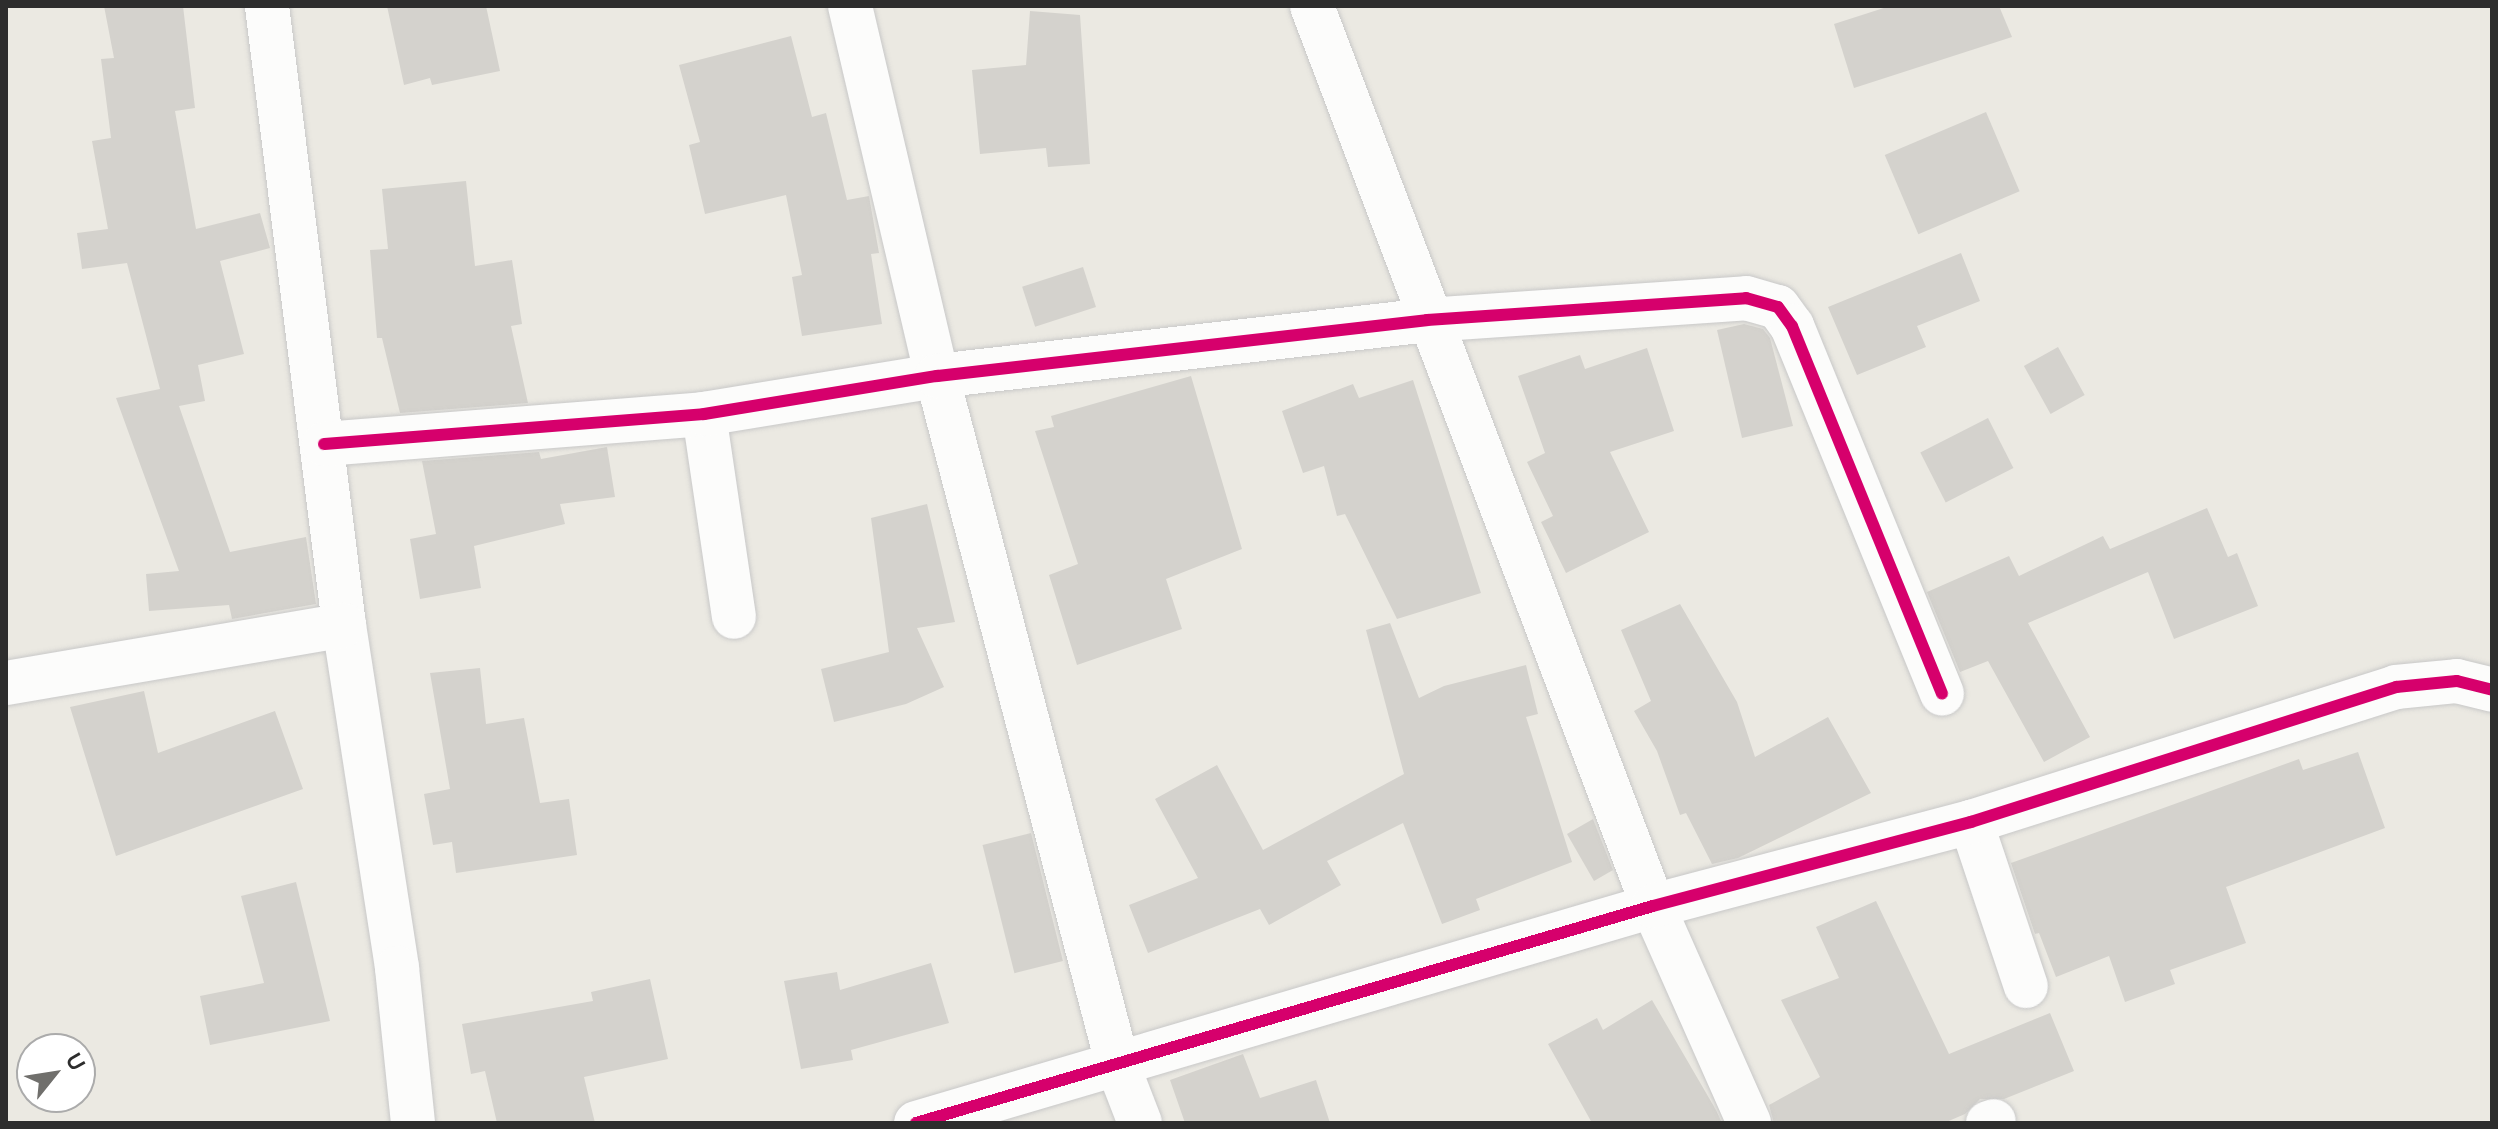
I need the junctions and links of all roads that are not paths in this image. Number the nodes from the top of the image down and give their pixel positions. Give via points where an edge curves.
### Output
1 (267, 6) edge
2 (850, 6) edge
3 (1312, 6) edge
4 (1427, 320) junction
5 (937, 376) junction
6 (704, 414) junction
7 (324, 444) junction
8 (734, 617) dead end
9 (344, 625) junction
10 (6, 683) edge
11 (2492, 690) edge
12 (1942, 694) dead end
13 (1971, 822) junction
14 (1653, 906) junction
15 (2026, 986) dead end
16 (1118, 1066) junction
17 (413, 1123) edge
18 (916, 1123) edge
19 (1140, 1123) edge
20 (1749, 1123) edge

1 - 7 street
2 - 5 street
3 - 4 street
4 - 5 street
4 - 12 street via 1746,298 1778,307 1792,326
4 - 14 street
5 - 6 street
5 - 16 street
6 - 7 street
6 - 8 street
7 - 9 street
9 - 10 street
9 - 17 street via 397,968
11 - 13 street via 2457,681 2396,687
13 - 14 street
13 - 15 street
14 - 16 street
14 - 20 street
16 - 18 street
16 - 19 street

